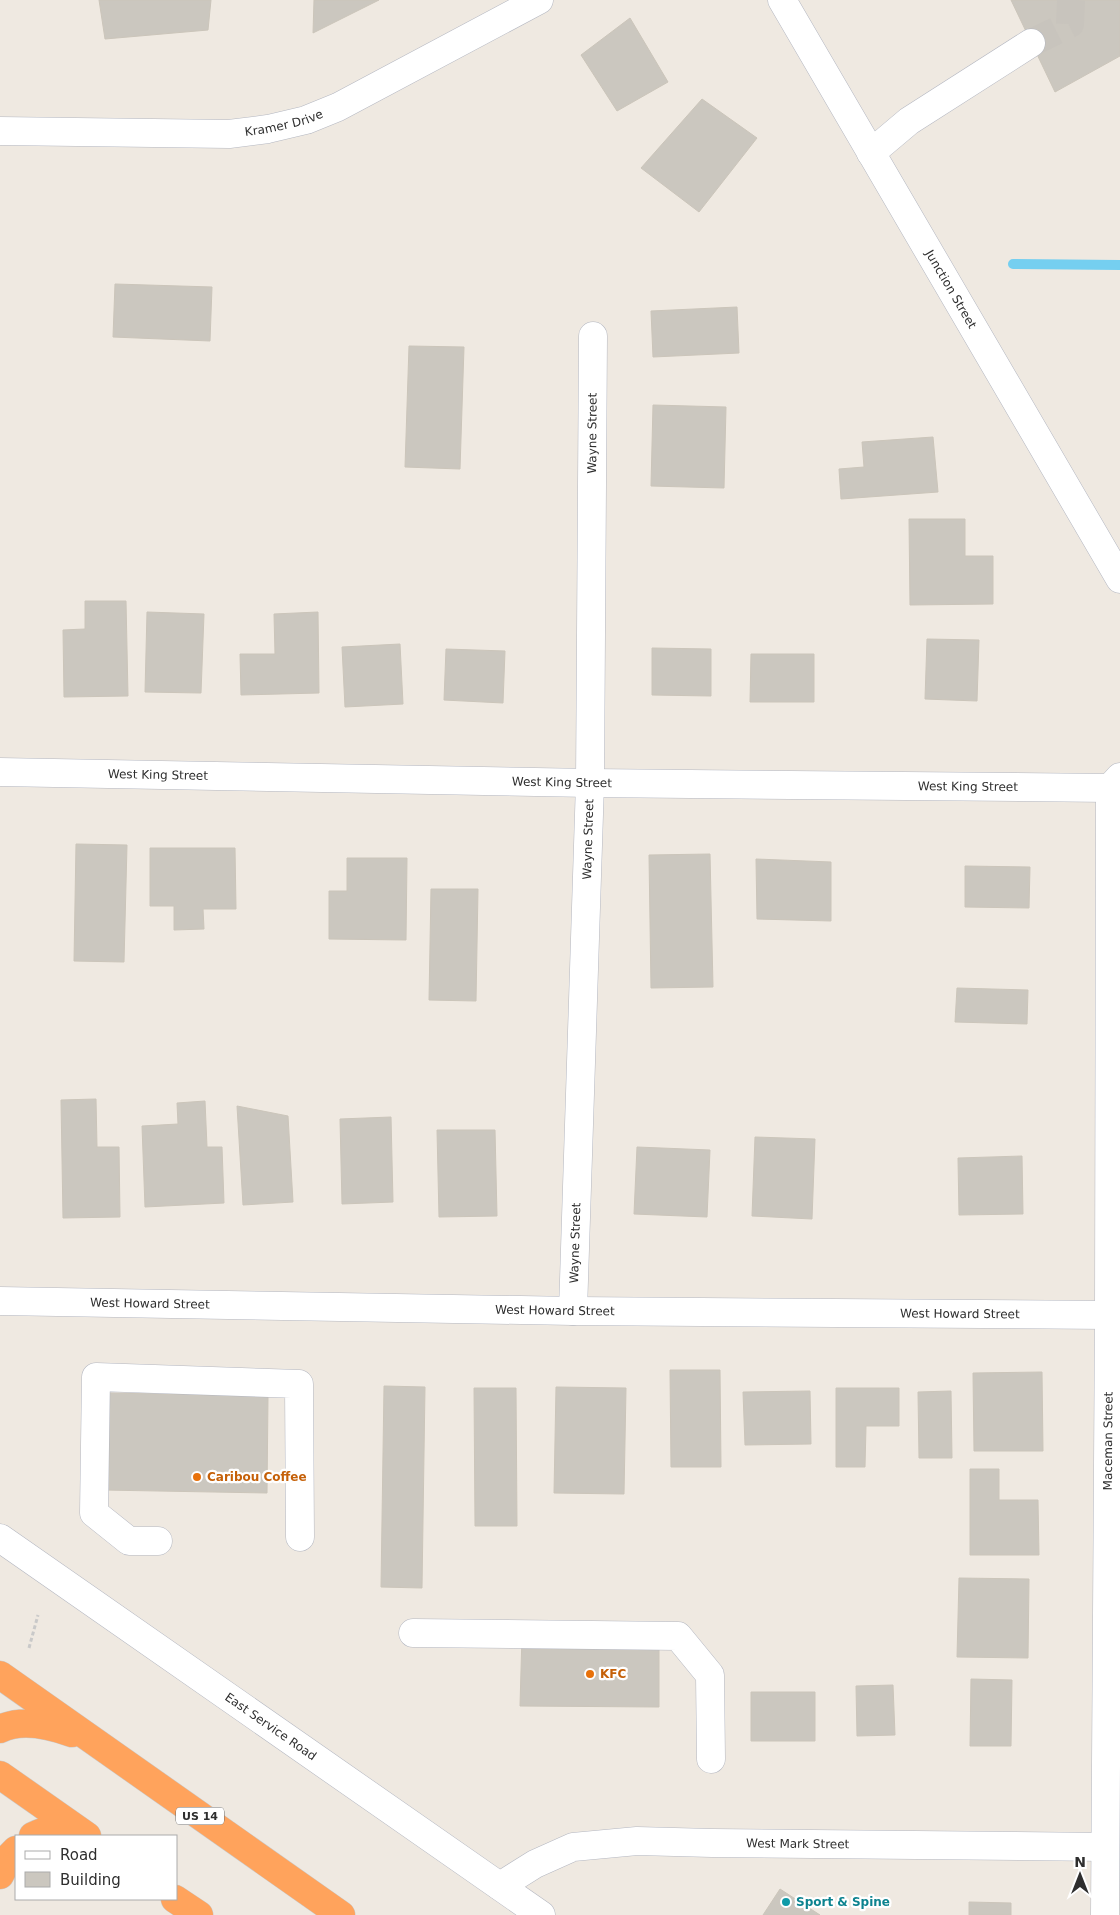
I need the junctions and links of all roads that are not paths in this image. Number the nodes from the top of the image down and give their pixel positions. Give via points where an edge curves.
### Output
1 (539, 0) edge
2 (782, 0) edge
3 (1031, 43) tunnel mouth
4 (0, 131) edge
5 (871, 153) junction
6 (593, 336) dead end
7 (1120, 578) edge
8 (0, 772) edge
9 (590, 783) junction
10 (1115, 783) edge
11 (0, 1301) edge
12 (573, 1311) junction
13 (1110, 1315) junction
14 (1114, 1442) edge
15 (300, 1537) dead end
16 (0, 1538) edge
17 (158, 1541) dead end
18 (413, 1633) dead end
19 (0, 1674) edge
20 (0, 1729) edge
21 (90, 1740) junction
22 (711, 1759) dead end
23 (0, 1776) edge
24 (35, 1835) edge
25 (84, 1835) edge
26 (1105, 1847) junction
27 (15, 1851) edge
28 (0, 1875) edge
29 (500, 1886) junction
30 (177, 1900) edge
31 (199, 1915) edge
32 (341, 1915) edge
33 (541, 1915) edge
34 (1105, 1915) edge

1 - 4 street, Kramer Drive via 338,107 306,120 229,134
2 - 5 street, Junction Street
3 - 5 street via 909,121
5 - 7 street, Junction Street
6 - 9 street, Wayne Street
8 - 9 street, West King Street
9 - 10 street, West King Street
9 - 12 street, Wayne Street
10 - 13 street, Maceman Street
11 - 12 street, West Howard Street
12 - 13 street, West Howard Street
13 - 14 street, Maceman Street
14 - 26 street, Maceman Street
15 - 17 street via 299,1384 96,1377 94,1513 129,1541
16 - 29 street, East Service Road
18 - 22 street via 678,1636 710,1675
19 - 21 highway, US 14
20 - 21 highway via 40,1724
21 - 32 highway, US 14
23 - 25 highway
24 - 25 highway via 60,1829
26 - 29 street, West Mark Street via 628,1841 573,1847 535,1864
26 - 34 street, Maceman Street
27 - 28 highway
29 - 33 street, East Service Road
30 - 31 highway

